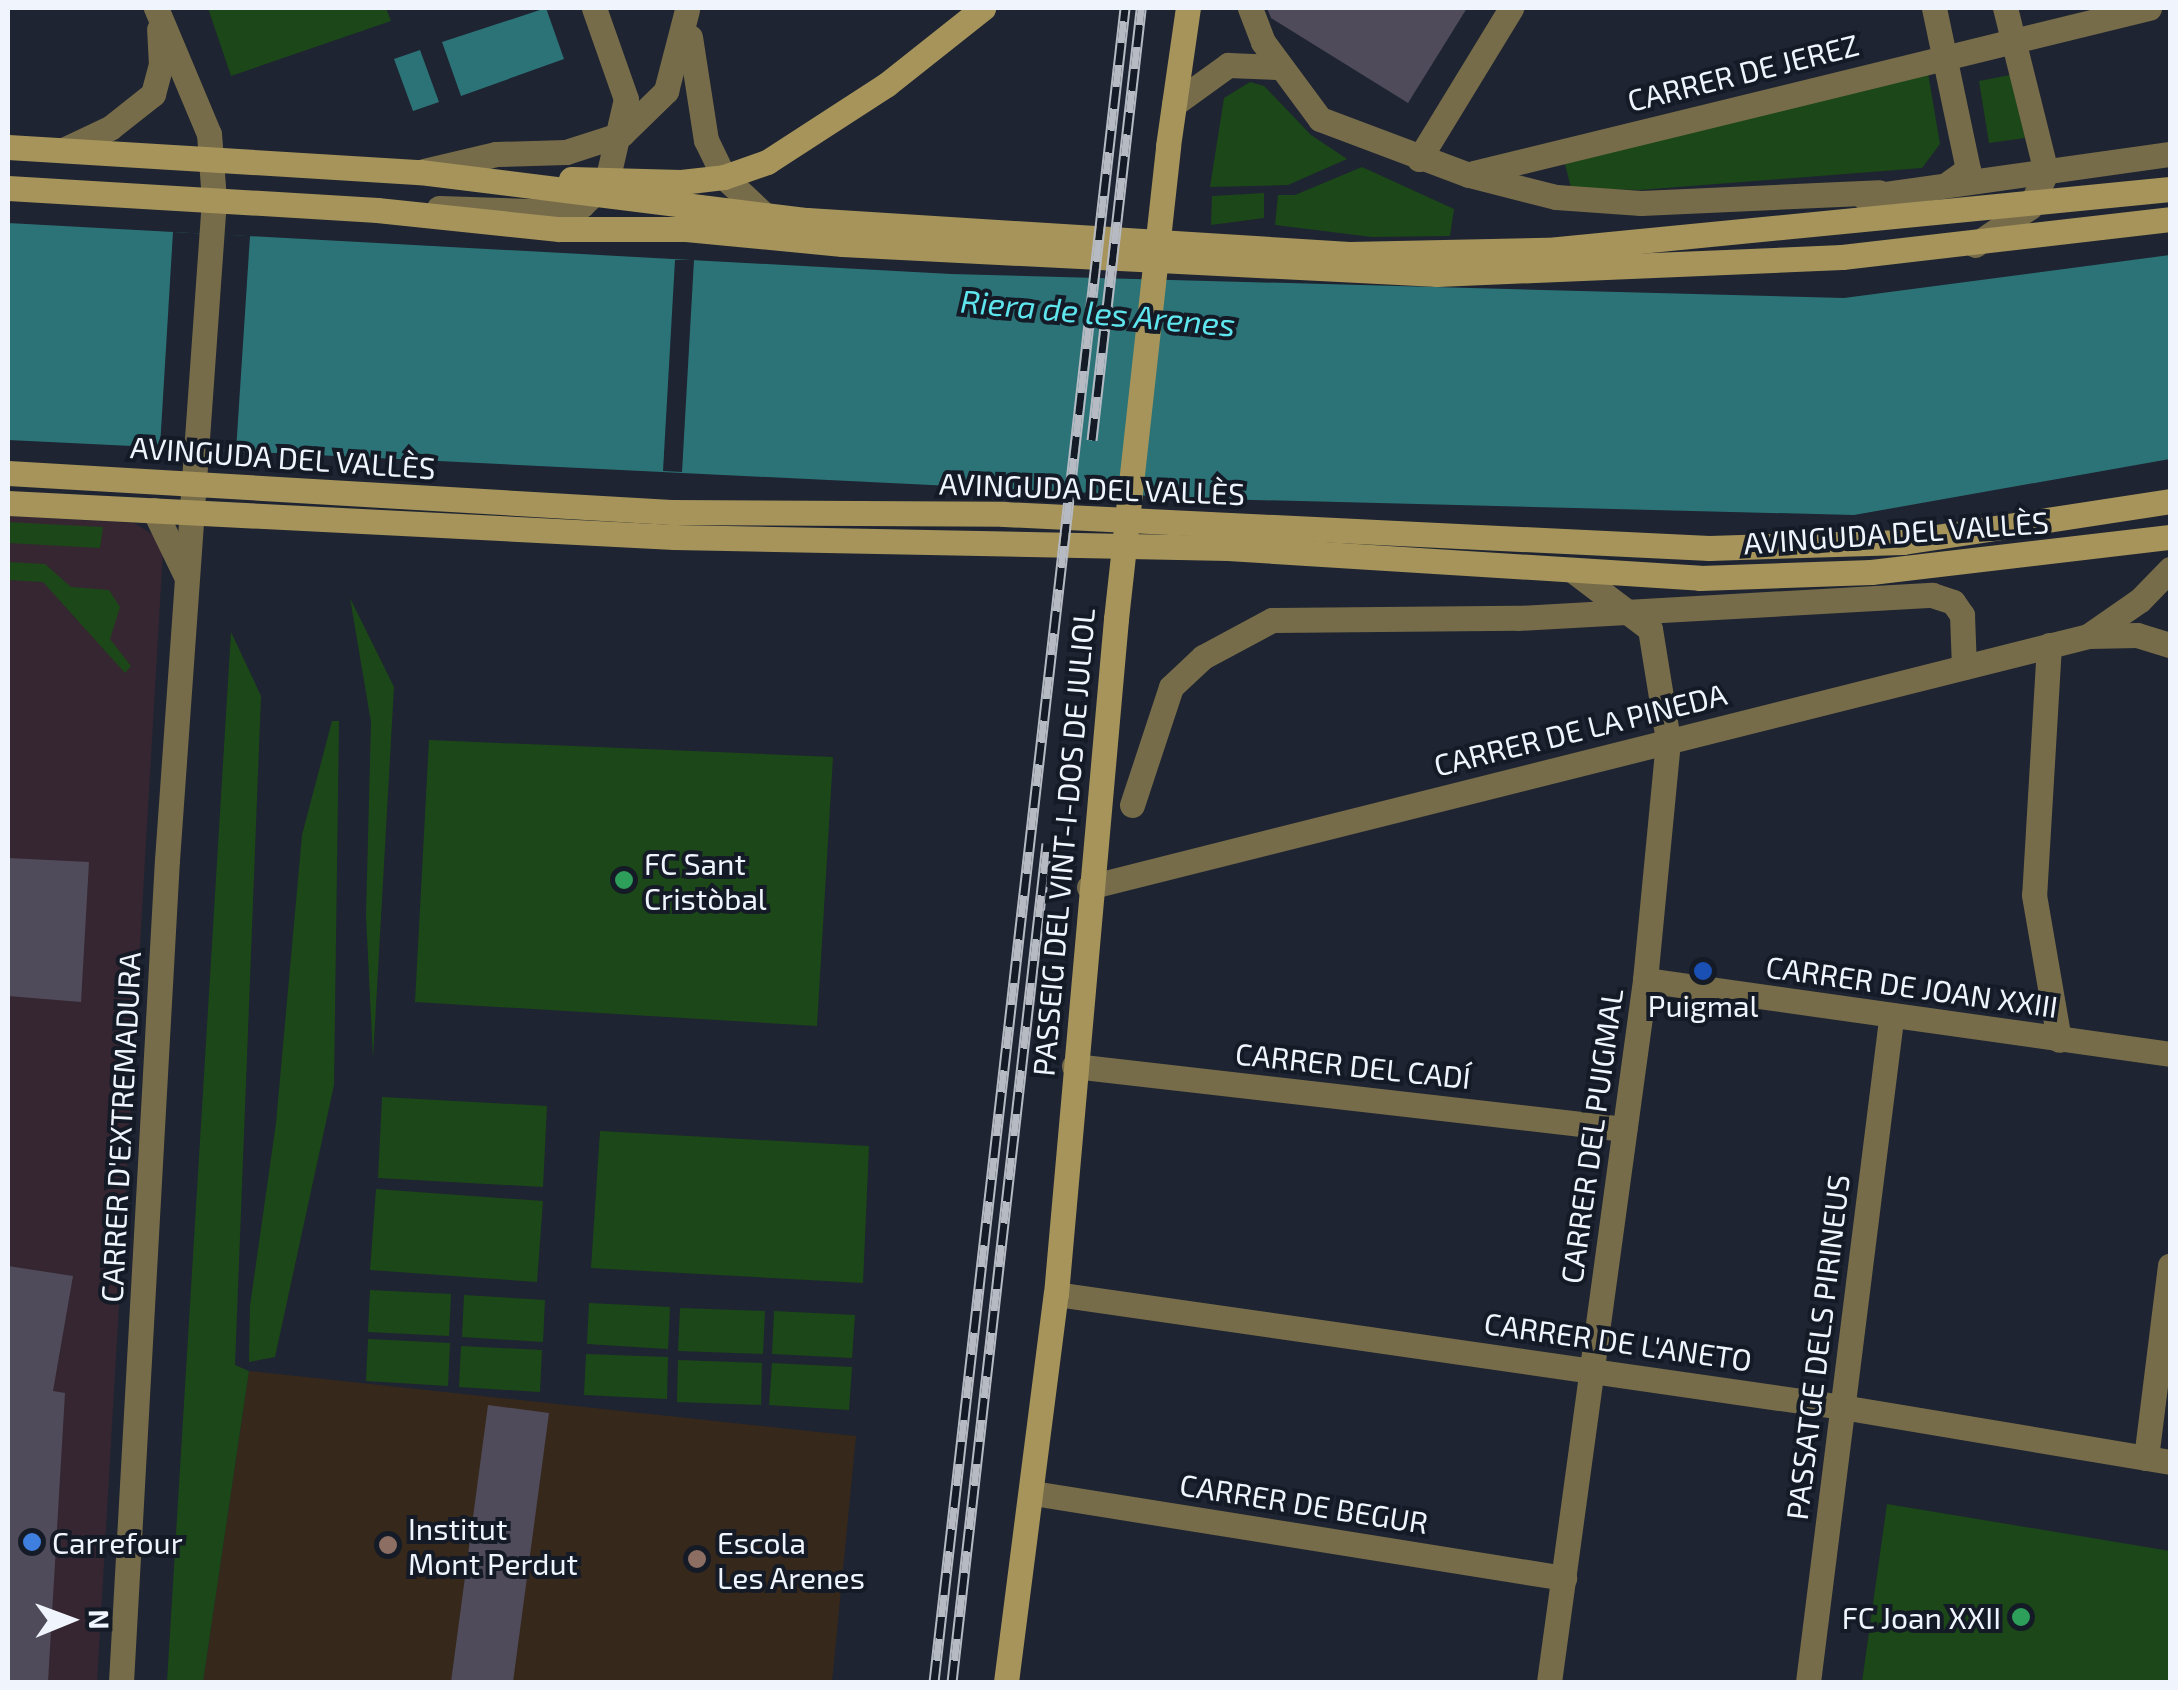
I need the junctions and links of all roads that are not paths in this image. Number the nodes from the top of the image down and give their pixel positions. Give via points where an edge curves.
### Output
1 (594, 8) edge
2 (982, 8) edge
3 (1188, 8) edge
4 (1250, 8) edge
5 (1511, 8) edge
6 (1934, 8) edge
7 (2005, 8) edge
8 (2149, 8) edge
9 (687, 9) edge
10 (157, 10) edge
11 (2014, 40) junction
12 (1944, 55) junction
13 (1278, 66) junction
14 (1174, 104) junction
15 (622, 134) junction
16 (8, 147) edge
17 (63, 150) junction
18 (2170, 154) edge
19 (213, 158) junction
20 (1419, 159) junction
21 (420, 172) junction
22 (2046, 172) junction
23 (1469, 175) junction
24 (724, 178) junction
25 (1950, 183) junction
26 (8, 188) edge
27 (600, 189) junction
28 (2170, 189) edge
29 (1879, 192) junction
30 (2030, 207) junction
31 (377, 210) junction
32 (213, 212) junction
33 (765, 216) junction
34 (2170, 219) edge
35 (1754, 230) junction
36 (806, 242) junction
37 (1975, 244) junction
38 (8, 473) edge
39 (197, 498) junction
40 (2170, 501) edge
41 (8, 502) edge
42 (154, 510) junction
43 (2170, 539) edge
44 (2170, 569) edge
45 (1572, 570) junction
46 (1618, 574) junction
47 (186, 576) junction
48 (1625, 609) junction
49 (2088, 636) junction
50 (2049, 645) junction
51 (2170, 645) edge
52 (1964, 666) junction
53 (1668, 740) junction
54 (1132, 805) dead end
55 (1089, 887) junction
56 (1645, 980) junction
57 (1890, 1019) junction
58 (2058, 1040) junction
59 (2170, 1054) edge
60 (1074, 1066) junction
61 (1624, 1129) junction
62 (2170, 1265) edge
63 (1056, 1294) junction
64 (1592, 1370) junction
65 (1842, 1406) junction
66 (2158, 1460) edge
67 (1033, 1493) junction
68 (1564, 1578) junction
69 (121, 1682) edge
70 (1006, 1682) edge
71 (1549, 1682) edge
72 (1808, 1682) edge

1 - 15 street via 626,99
2 - 24 main road via 886,85 780,156
3 - 14 main road, PASSEIG DEL VINT-I-DOS DE JULIOL
4 - 13 street
5 - 20 street
6 - 12 street
7 - 11 street
8 - 11 street, CARRER DE JEREZ
9 - 15 street via 666,91
9 - 24 street via 698,115
10 - 17 street via 161,65 153,94 110,128
10 - 19 street via 200,108
11 - 12 street, CARRER DE JEREZ
11 - 22 street
12 - 23 street, CARRER DE JEREZ
12 - 25 street via 1968,169
13 - 14 street via 1228,65
13 - 20 street via 1320,119
14 - 55 main road, PASSEIG DEL VINT-I-DOS DE JULIOL, bridge
15 - 21 street via 566,152 496,154
15 - 27 street
16 - 17 main road
17 - 19 main road
18 - 22 street
19 - 21 main road
19 - 32 street
20 - 23 street
21 - 27 main road
22 - 25 street
22 - 30 street
23 - 29 street via 1556,198 1641,203
24 - 27 main road
24 - 33 street
25 - 29 street
26 - 32 main road
27 - 31 street via 558,212
27 - 33 main road
28 - 30 main road
29 - 35 street
30 - 35 main road
30 - 37 street
31 - 32 main road
31 - 36 main road via 493,224 686,229
32 - 39 street, CARRER D'EXTREMADURA
33 - 35 main road via 1436,256
33 - 36 street
34 - 37 main road
36 - 37 main road via 1437,274 1649,270
38 - 39 main road, AVINGUDA DEL VALLÈS
39 - 40 main road, AVINGUDA DEL VALLÈS via 1004,514 1710,548 1903,542
39 - 42 main road, AVINGUDA DEL VALLÈS
39 - 45 main road, AVINGUDA DEL VALLÈS via 694,538 1228,548
39 - 47 street, CARRER D'EXTREMADURA
41 - 42 main road, AVINGUDA DEL VALLÈS
42 - 47 street, CARRER D'EXTREMADURA
43 - 46 main road, AVINGUDA DEL VALLÈS via 1834,574
44 - 49 street, CARRER DE LA PINEDA via 2140,600
45 - 46 main road, AVINGUDA DEL VALLÈS
45 - 48 street, CARRER DEL PUIGMAL
46 - 48 street, CARRER DEL PUIGMAL
47 - 69 street, CARRER D'EXTREMADURA
48 - 52 street, AVINGUDA DEL VALLÈS via 1932,595 1952,602 1962,615
48 - 53 street, CARRER DEL PUIGMAL via 1650,629
48 - 54 street, AVINGUDA DEL VALLÈS via 1518,618 1272,620 1241,634 1171,687
49 - 50 street, CARRER DE LA PINEDA
49 - 51 street, CARRER DE LA PINEDA via 2137,635
50 - 52 street, CARRER DE LA PINEDA
50 - 58 street via 2034,894
52 - 53 street, CARRER DE LA PINEDA
53 - 55 street, CARRER DE LA PINEDA
53 - 56 street, CARRER DEL PUIGMAL
55 - 60 main road, PASSEIG DEL VINT-I-DOS DE JULIOL
56 - 57 street, CARRER DE JOAN XXIII
56 - 61 street, CARRER DEL PUIGMAL
57 - 58 street, CARRER DE JOAN XXIII
57 - 65 street, PASSATGE DELS PIRINEUS
58 - 59 street, CARRER DE JOAN XXIII
60 - 61 street, CARRER DEL CADÍ
60 - 63 main road, PASSEIG DEL VINT-I-DOS DE JULIOL
61 - 64 street, CARRER DEL PUIGMAL
62 - 66 street
63 - 64 street, CARRER DE L'ANETO
63 - 67 main road, PASSEIG DEL VINT-I-DOS DE JULIOL
64 - 65 street, CARRER DE L'ANETO
64 - 68 street, CARRER DEL PUIGMAL
65 - 66 street, CARRER DE L'ANETO
65 - 72 street, PASSATGE DELS PIRINEUS
67 - 68 street, CARRER DE BEGUR
67 - 70 main road, PASSEIG DEL VINT-I-DOS DE JULIOL
68 - 71 street, CARRER DEL PUIGMAL

